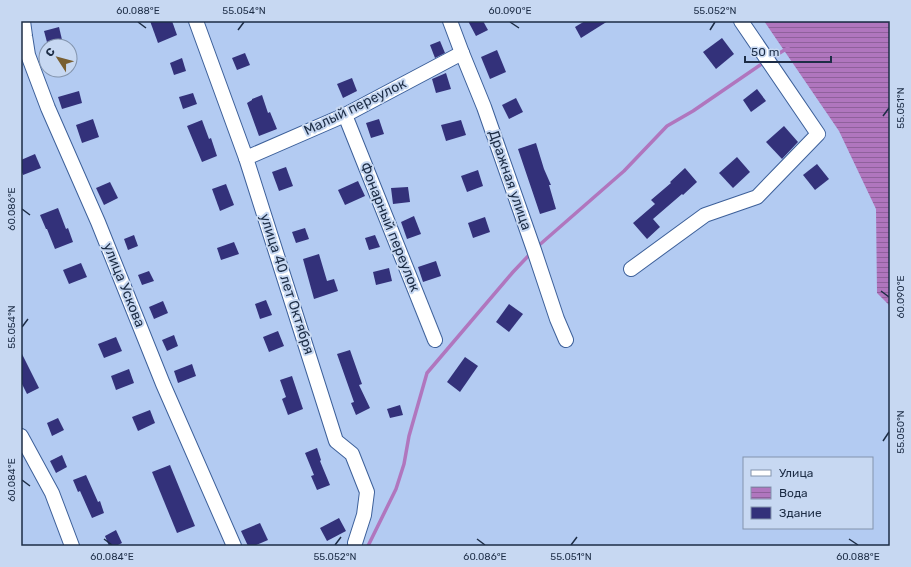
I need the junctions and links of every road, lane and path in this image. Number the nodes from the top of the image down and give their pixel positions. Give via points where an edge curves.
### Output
1 (23, 21) edge
2 (196, 21) edge
3 (450, 21) edge
4 (742, 21) edge
5 (462, 54) junction
6 (25, 57) edge
7 (345, 115) junction
8 (246, 158) junction
9 (631, 269) dead end
10 (435, 340) dead end
11 (566, 340) dead end
12 (21, 436) edge
13 (355, 543) dead end
14 (72, 546) edge
15 (234, 546) edge

1 - 6 street, улица Ускова
2 - 8 street, улица 40 лет Октября
3 - 5 street, Дражная улица
4 - 9 street via 818,134 757,197 706,215
5 - 7 street, Малый переулок
5 - 11 street, Дражная улица via 484,107
6 - 15 street, улица Ускова via 98,222 163,384
7 - 8 street, Малый переулок
7 - 10 street, Фонарный переулок
8 - 13 street, улица 40 лет Октября via 336,441 352,454 367,492 364,516
12 - 14 street via 52,493

